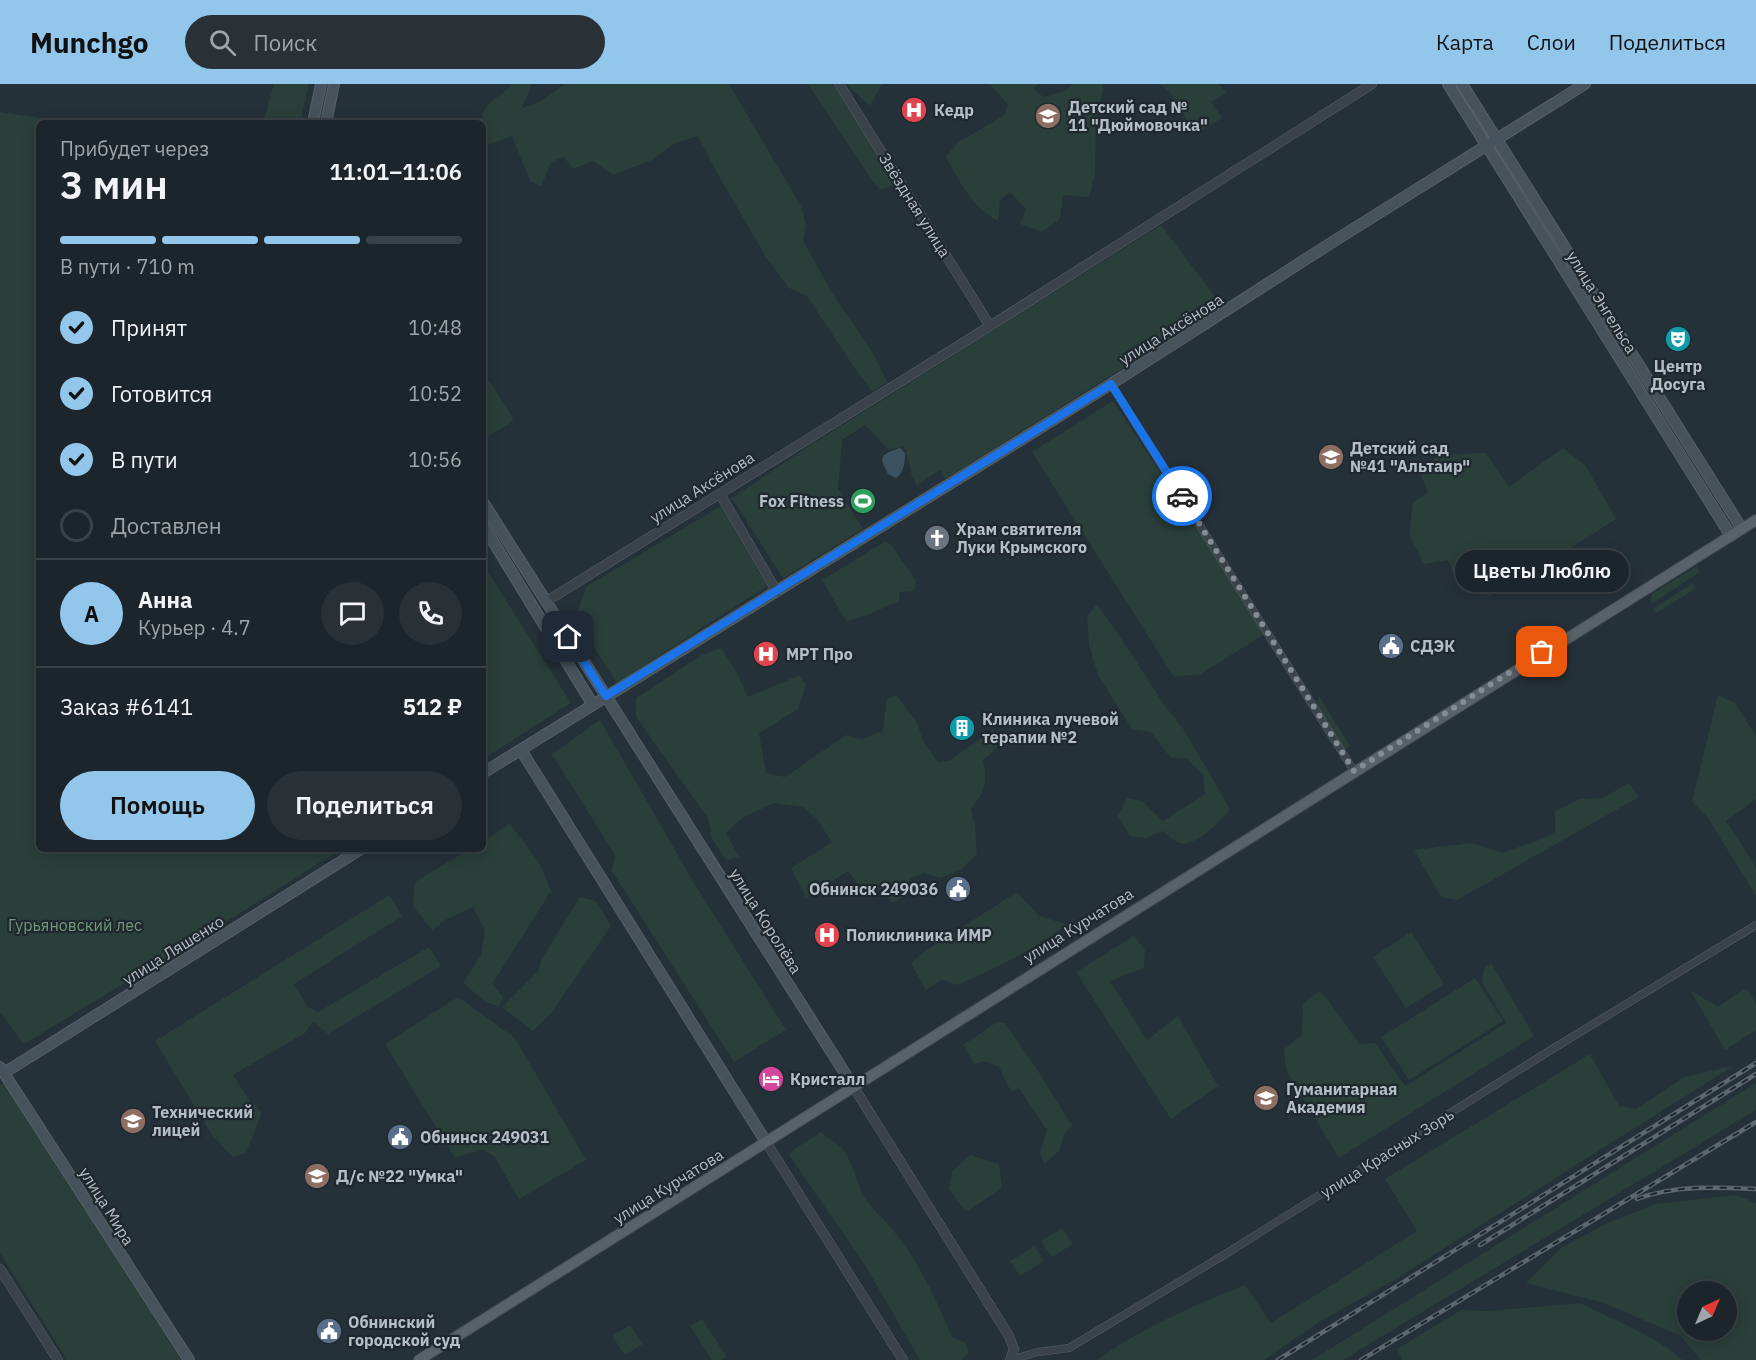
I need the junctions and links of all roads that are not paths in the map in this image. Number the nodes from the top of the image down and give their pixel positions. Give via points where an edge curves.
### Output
1 (321, 84) edge
2 (334, 84) edge
3 (839, 84) edge
4 (1372, 84) edge
5 (1448, 84) edge
6 (1462, 84) edge
7 (1585, 84) edge
8 (314, 120) edge
9 (327, 120) edge
10 (1497, 139) junction
11 (1487, 145) junction
12 (990, 326) junction
13 (1111, 384) junction
14 (720, 494) junction
15 (486, 507) edge
16 (1756, 520) edge
17 (1742, 529) junction
18 (486, 530) edge
19 (1731, 536) junction
20 (777, 592) junction
21 (547, 601) junction
22 (535, 608) junction
23 (606, 696) junction
24 (593, 705) junction
25 (520, 750) junction
26 (486, 771) edge
27 (1354, 771) junction
28 (357, 852) edge
29 (1756, 925) edge
30 (1, 1072) edge
31 (852, 1086) junction
32 (766, 1142) junction
33 (0, 1269) edge
34 (58, 1360) edge
35 (189, 1360) edge
36 (419, 1360) edge
37 (903, 1360) edge
38 (1010, 1360) edge

1 - 8 main road
2 - 9 main road
3 - 12 street, Звёздная улица
4 - 12 street, улица Аксёнова
5 - 11 main road, улица Энгельса
6 - 10 main road, улица Энгельса
7 - 10 main road, улица Аксёнова
10 - 11 main road, улица Аксёнова
10 - 17 main road, улица Энгельса
11 - 13 main road, улица Аксёнова
11 - 19 main road, улица Энгельса
12 - 14 street, улица Аксёнова
13 - 20 main road, улица Аксёнова
13 - 27 street
14 - 20 street
14 - 21 street, улица Аксёнова
15 - 21 main road, улица Королёва
16 - 17 main road, улица Курчатова
17 - 19 main road, улица Курчатова
18 - 22 main road
19 - 27 main road, улица Курчатова
20 - 23 main road, улица Аксёнова
21 - 22 main road, улица Аксёнова
21 - 23 main road, улица Королёва
22 - 24 main road
23 - 24 main road, улица Аксёнова
23 - 31 main road, улица Королёва
24 - 25 main road
25 - 26 main road
25 - 32 main road
27 - 31 main road, улица Курчатова
28 - 30 main road, улица Ляшенко
29 - 38 street, улица Красных Зорь via 1069,1348
30 - 35 main road, улица Мира
31 - 32 main road, улица Курчатова
31 - 38 street, улица Королёва via 1004,1327 1014,1349
32 - 36 main road, улица Курчатова
32 - 37 street
33 - 34 street

